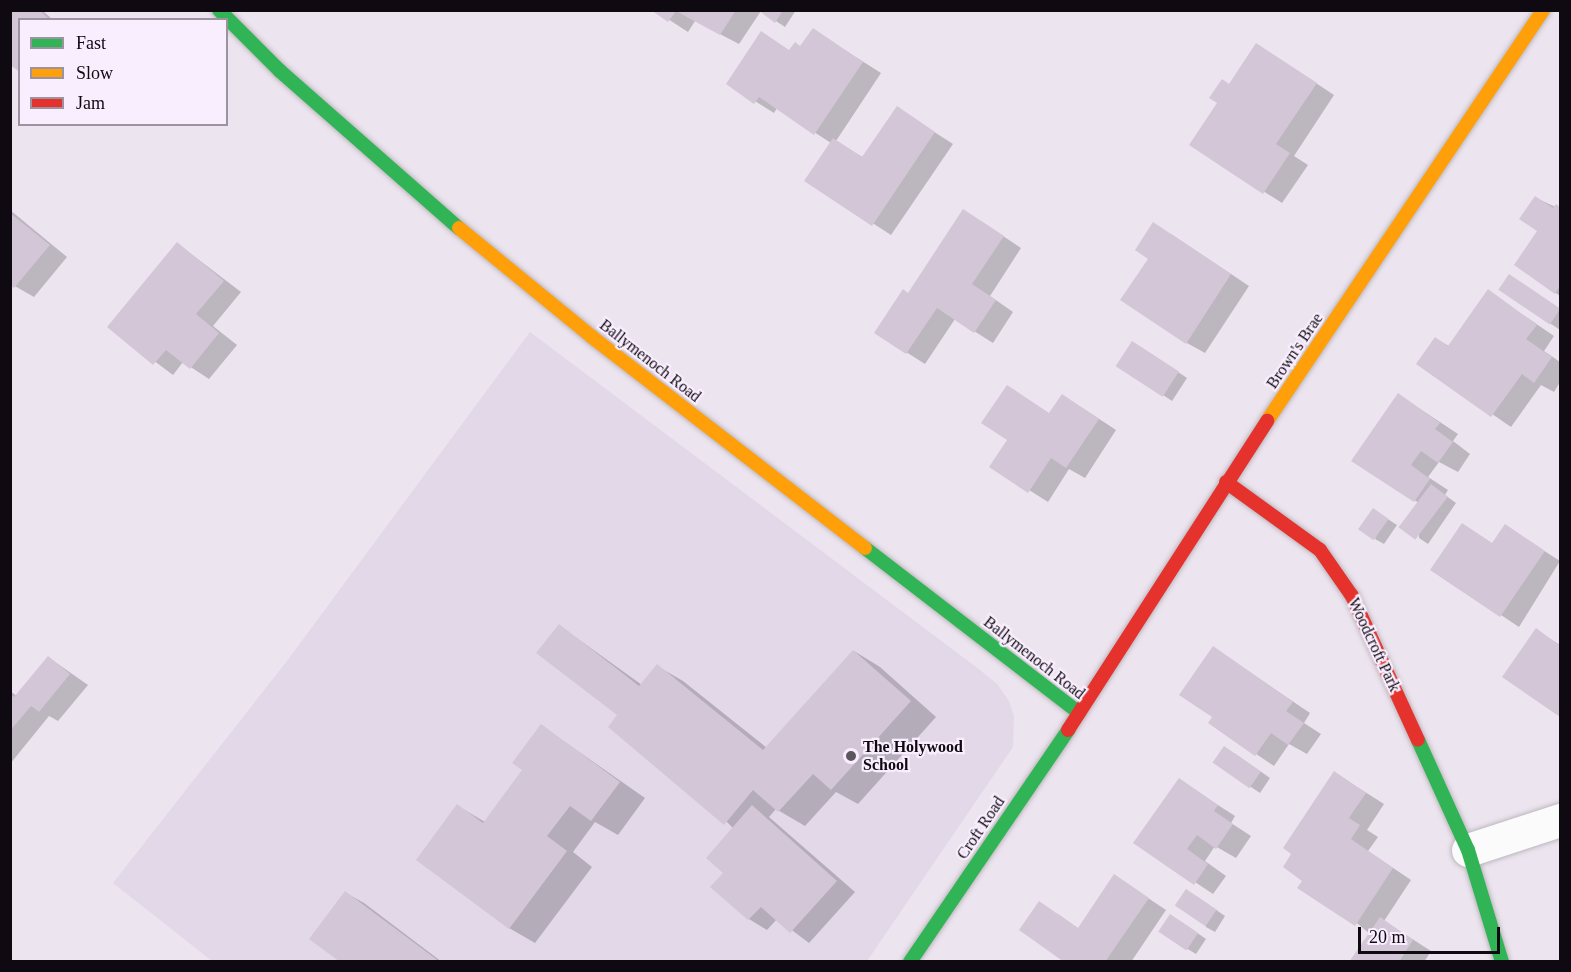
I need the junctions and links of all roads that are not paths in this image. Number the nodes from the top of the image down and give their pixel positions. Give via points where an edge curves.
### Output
1 (1544, 10) edge
2 (228, 19) edge
3 (1226, 482) junction
4 (1079, 713) junction
5 (1560, 820) edge
6 (1468, 850) junction
7 (910, 962) edge
8 (1502, 962) edge

1 - 3 street, Brown's Brae
2 - 4 street, Ballymenoch Road via 349,134 492,255
3 - 4 street, Brown's Brae
3 - 6 street, Woodcroft Park via 1320,550 1352,596
4 - 7 street, Croft Road
5 - 6 street
6 - 8 street, Woodcroft Park

